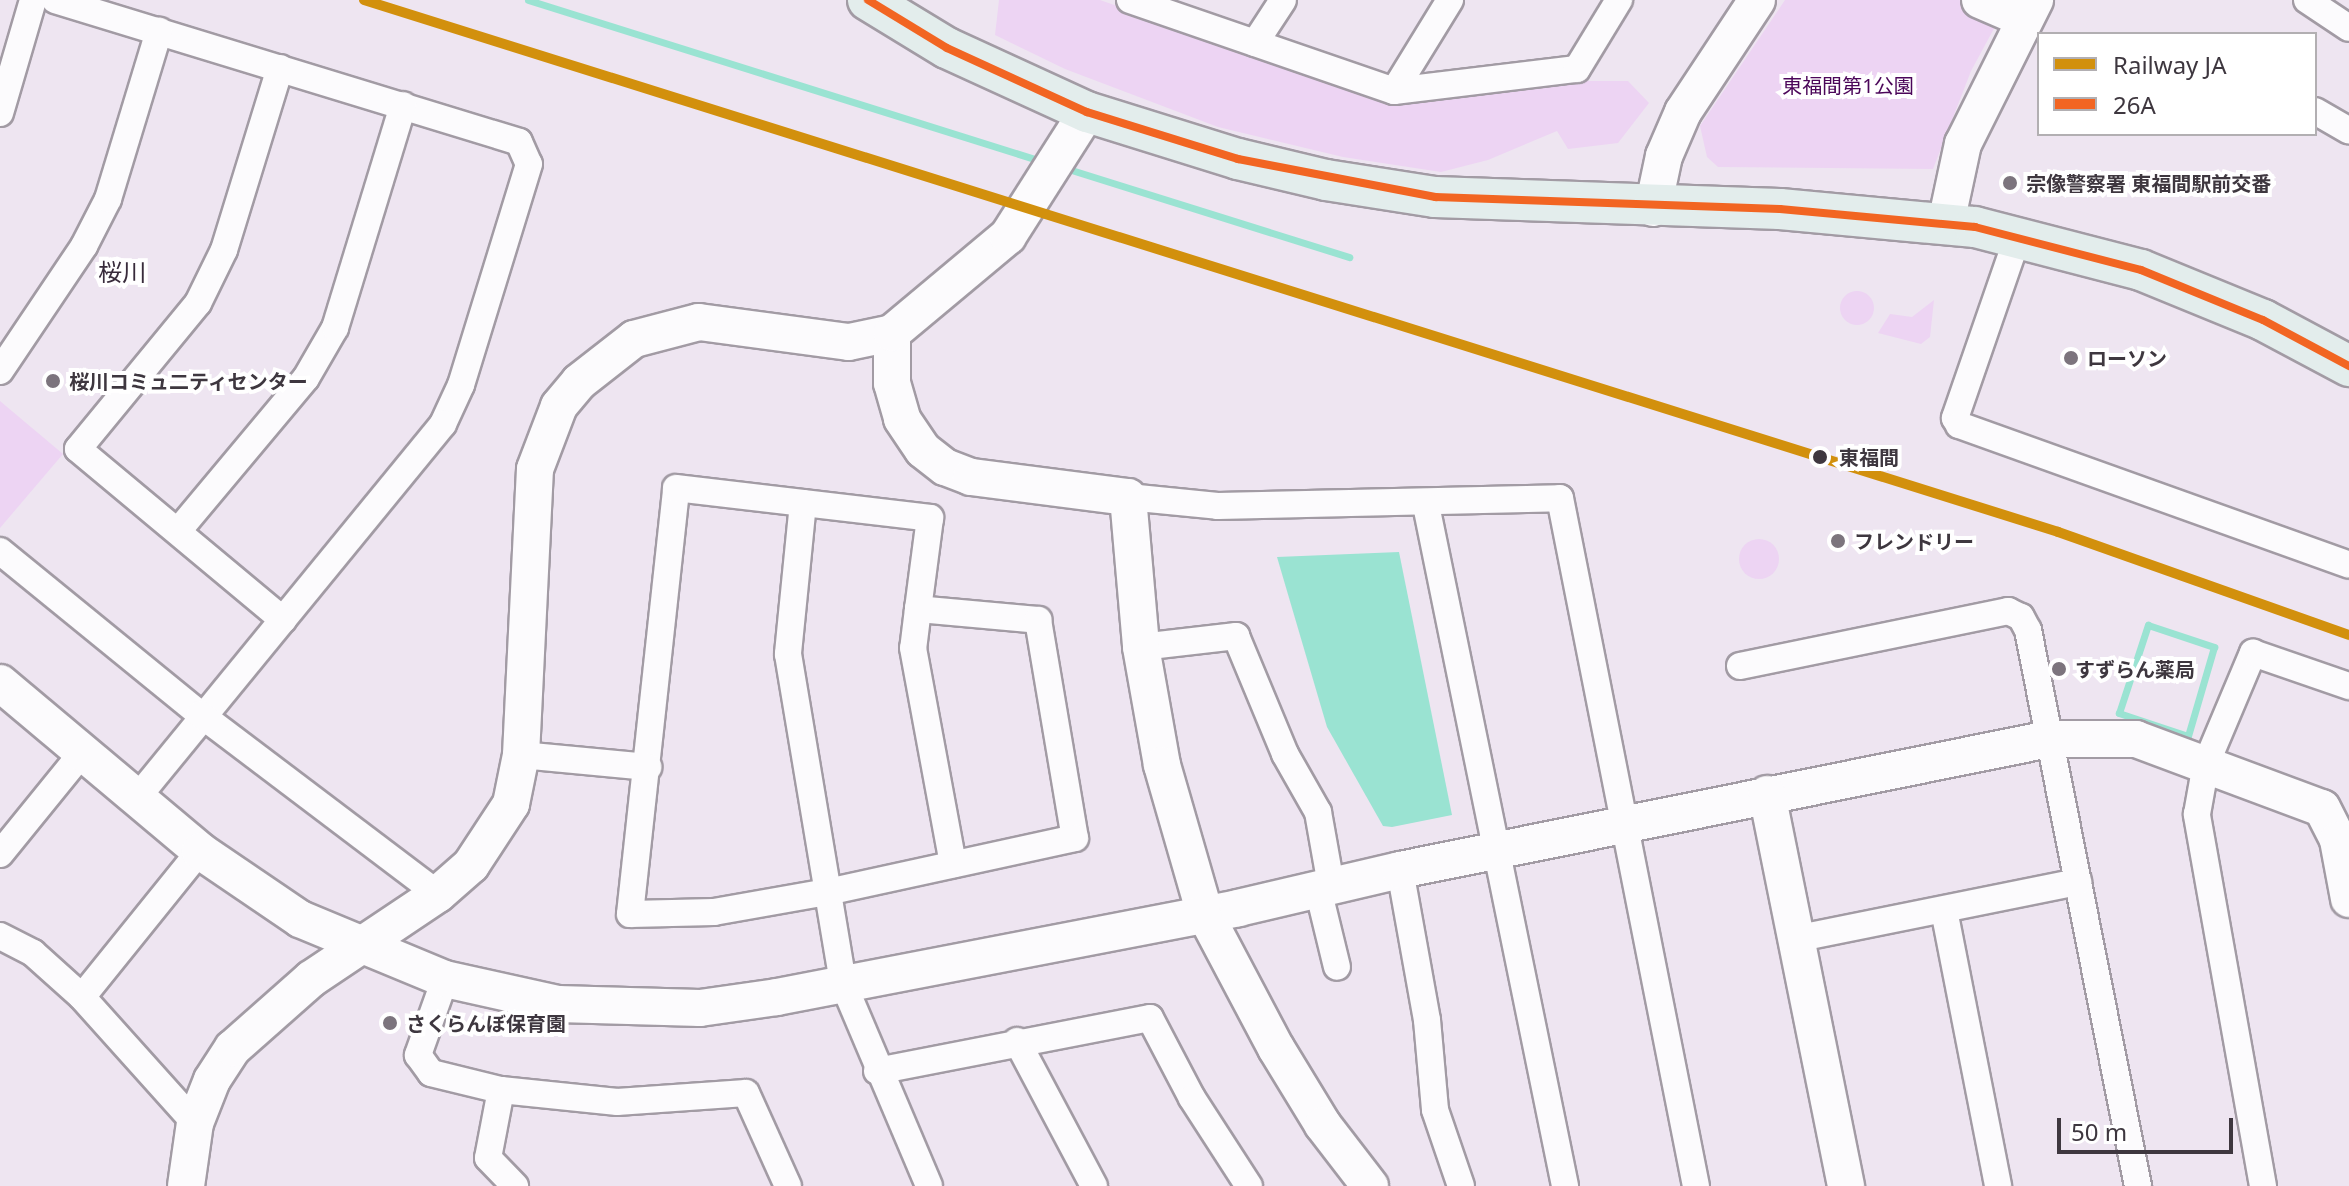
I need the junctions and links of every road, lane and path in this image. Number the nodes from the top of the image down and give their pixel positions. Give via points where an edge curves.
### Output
1 (33, 0) edge
2 (55, 0) edge
3 (868, 0) edge
4 (1130, 0) edge
5 (1283, 0) edge
6 (1450, 0) edge
7 (1619, 0) edge
8 (1757, 0) edge
9 (1980, 0) edge
10 (2307, 0) edge
11 (2028, 24) edge
12 (2349, 28) edge
13 (159, 31) junction
14 (1255, 43) junction
15 (280, 68) junction
16 (1394, 91) junction
17 (403, 105) junction
18 (1087, 112) junction
19 (2317, 112) edge
20 (0, 113) edge
21 (2346, 123) edge
22 (1653, 208) junction
23 (1946, 223) junction
24 (2018, 236) junction
25 (892, 333) junction
26 (2349, 366) edge
27 (0, 371) edge
28 (1128, 497) junction
29 (803, 503) junction
30 (1426, 505) junction
31 (178, 531) junction
32 (0, 551) edge
33 (2349, 565) edge
34 (918, 609) junction
35 (283, 620) junction
36 (1141, 647) junction
37 (1740, 666) dead end
38 (0, 683) edge
39 (2349, 686) edge
40 (200, 714) junction
41 (2049, 739) junction
42 (83, 752) junction
43 (521, 755) junction
44 (2206, 764) junction
45 (648, 767) junction
46 (1767, 794) junction
47 (138, 796) junction
48 (1624, 823) junction
49 (1498, 850) junction
50 (200, 851) junction
51 (0, 854) edge
52 (953, 864) junction
53 (1400, 870) junction
54 (2078, 882) junction
55 (1324, 887) junction
56 (827, 892) junction
57 (438, 894) junction
58 (2349, 899) edge
59 (1944, 910) junction
60 (1205, 914) junction
61 (0, 936) edge
62 (1795, 939) junction
63 (358, 946) junction
64 (1337, 967) dead end
65 (445, 979) junction
66 (843, 983) junction
67 (82, 997) junction
68 (1017, 1041) junction
69 (877, 1071) junction
70 (501, 1090) junction
71 (195, 1123) junction
72 (186, 1186) edge
73 (515, 1186) edge
74 (788, 1186) edge
75 (929, 1186) edge
76 (1094, 1186) edge
77 (1249, 1186) edge
78 (1370, 1186) edge
79 (1461, 1186) edge
80 (1565, 1186) edge
81 (1696, 1186) edge
82 (1846, 1186) edge
83 (1998, 1186) edge
84 (2138, 1186) edge
85 (2263, 1186) edge

1 - 20 street
2 - 13 street
3 - 18 main road via 947,48
4 - 14 street
5 - 14 street
6 - 16 street
7 - 16 street via 1577,69
8 - 22 street via 1683,112 1664,156
9 - 11 street
10 - 12 street
11 - 23 street via 1963,144
13 - 15 street
13 - 27 street via 108,199 84,246
14 - 16 street
15 - 17 street
15 - 31 street via 224,250 198,303 78,449
17 - 31 street via 335,328 306,378
17 - 35 street via 519,142 529,164 461,385 443,424
18 - 22 main road via 1166,139 1326,180 1435,197
18 - 25 street via 1008,236
19 - 21 street
22 - 23 main road via 1780,209
23 - 24 main road
24 - 26 main road via 2194,291
24 - 33 street via 1955,418 1959,425
25 - 28 street via 892,383 902,419 923,450 945,467 971,477
25 - 43 street via 849,342 699,322 634,339 579,382 548,428 535,469
28 - 30 street via 1218,506
28 - 36 street
29 - 34 street via 930,518
29 - 45 street via 676,488
29 - 56 street via 788,654
30 - 48 street via 1560,498
30 - 49 street
31 - 35 street
32 - 40 street
34 - 52 street via 913,648
34 - 52 street via 1038,620 1075,838
35 - 40 street
36 - 55 street via 1236,636 1285,754 1318,812
36 - 60 street via 1162,765
37 - 41 street via 2008,611 2021,617 2028,630
38 - 42 street
39 - 44 street via 2253,653
40 - 47 street
40 - 57 street
41 - 44 street via 2115,735
41 - 46 street
41 - 54 street
42 - 47 street
42 - 51 street
43 - 45 street
43 - 57 street via 511,804 494,835
44 - 58 street via 2322,808 2338,840
44 - 85 street via 2197,814
45 - 56 street via 630,914 714,912
46 - 48 street
46 - 62 street
47 - 50 street
48 - 49 street
48 - 81 street
49 - 53 street
49 - 80 street
50 - 63 street via 300,919
50 - 67 street
52 - 56 street
53 - 55 street
53 - 79 street via 1427,1020 1435,1110
54 - 59 street
54 - 84 street
55 - 60 street
55 - 64 street
56 - 66 street
57 - 63 street
59 - 62 street
59 - 83 street
60 - 66 street
60 - 78 street via 1276,1048 1323,1125
61 - 67 street via 33,953
62 - 82 street
63 - 65 street
63 - 71 street via 260,1020 233,1048 212,1080
65 - 66 street via 558,1004 622,1010 700,1008
65 - 70 street via 418,1055 431,1073
66 - 69 street
67 - 71 street
68 - 69 street
68 - 76 street
68 - 77 street via 1150,1018 1192,1098
69 - 75 street
70 - 73 street via 488,1158
70 - 74 street via 617,1102 746,1093
71 - 72 street

